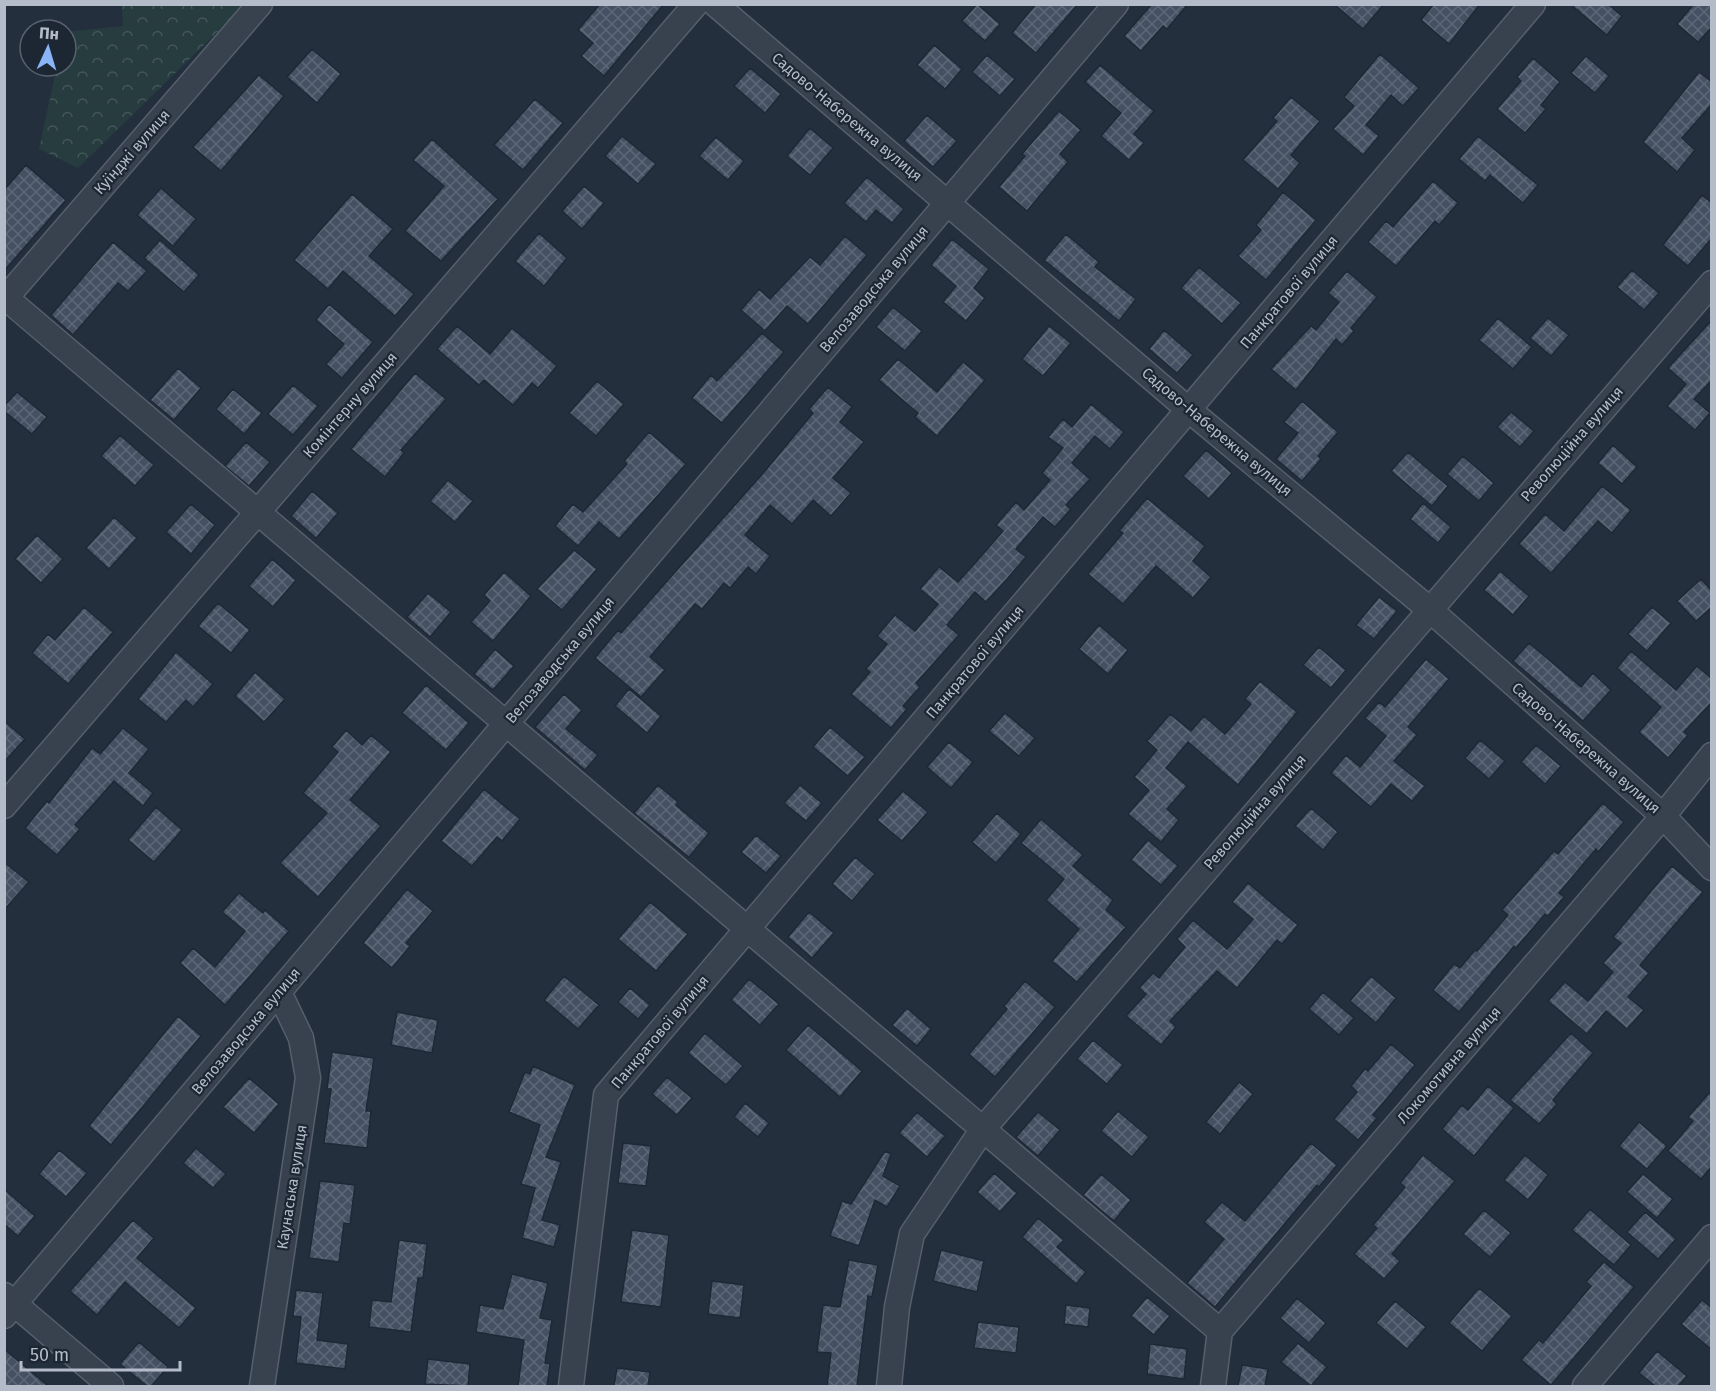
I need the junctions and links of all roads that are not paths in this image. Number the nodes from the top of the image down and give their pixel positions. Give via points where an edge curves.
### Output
1 (260, 4) edge
2 (696, 4) edge
3 (715, 4) edge
4 (1116, 4) edge
5 (1533, 4) edge
6 (949, 202) junction
7 (1712, 283) edge
8 (5, 299) edge
9 (1190, 410) junction
10 (258, 512) junction
11 (1429, 609) junction
12 (506, 724) junction
13 (1712, 755) edge
14 (4, 806) edge
15 (1663, 816) junction
16 (1712, 868) edge
17 (747, 929) junction
18 (279, 992) junction
19 (983, 1129) junction
20 (1712, 1237) edge
21 (8, 1305) edge
22 (1220, 1331) junction
23 (111, 1386) edge
24 (262, 1386) edge
25 (571, 1386) edge
26 (889, 1386) edge
27 (1213, 1386) edge
28 (1585, 1386) edge

1 - 8 street, Куїнджі вулиця
2 - 10 street, Комінтерну вулиця
3 - 6 street, Садово-Набережна вулиця
4 - 6 street, Велозаводська вулиця
5 - 9 street, Панкратової вулиця
6 - 9 street, Садово-Набережна вулиця
6 - 12 street, Велозаводська вулиця
7 - 11 street, Революційна вулиця
8 - 10 street
9 - 11 street, Садово-Набережна вулиця
9 - 17 street, Панкратової вулиця
10 - 12 street
10 - 14 street, Комінтерну вулиця
11 - 15 street, Садово-Набережна вулиця
11 - 19 street, Революційна вулиця
12 - 17 street
12 - 18 street, Велозаводська вулиця
13 - 15 street, Локомотивна вулиця
15 - 16 street, Садово-Набережна вулиця
15 - 22 street, Локомотивна вулиця
17 - 19 street
17 - 25 street, Панкратової вулиця via 606,1095
18 - 21 street, Велозаводська вулиця
18 - 24 street, Каунаська вулиця via 301,1038 308,1078
19 - 22 street
19 - 26 street, Революційна вулиця via 912,1234 897,1307
20 - 28 street
21 - 23 street
22 - 27 street

